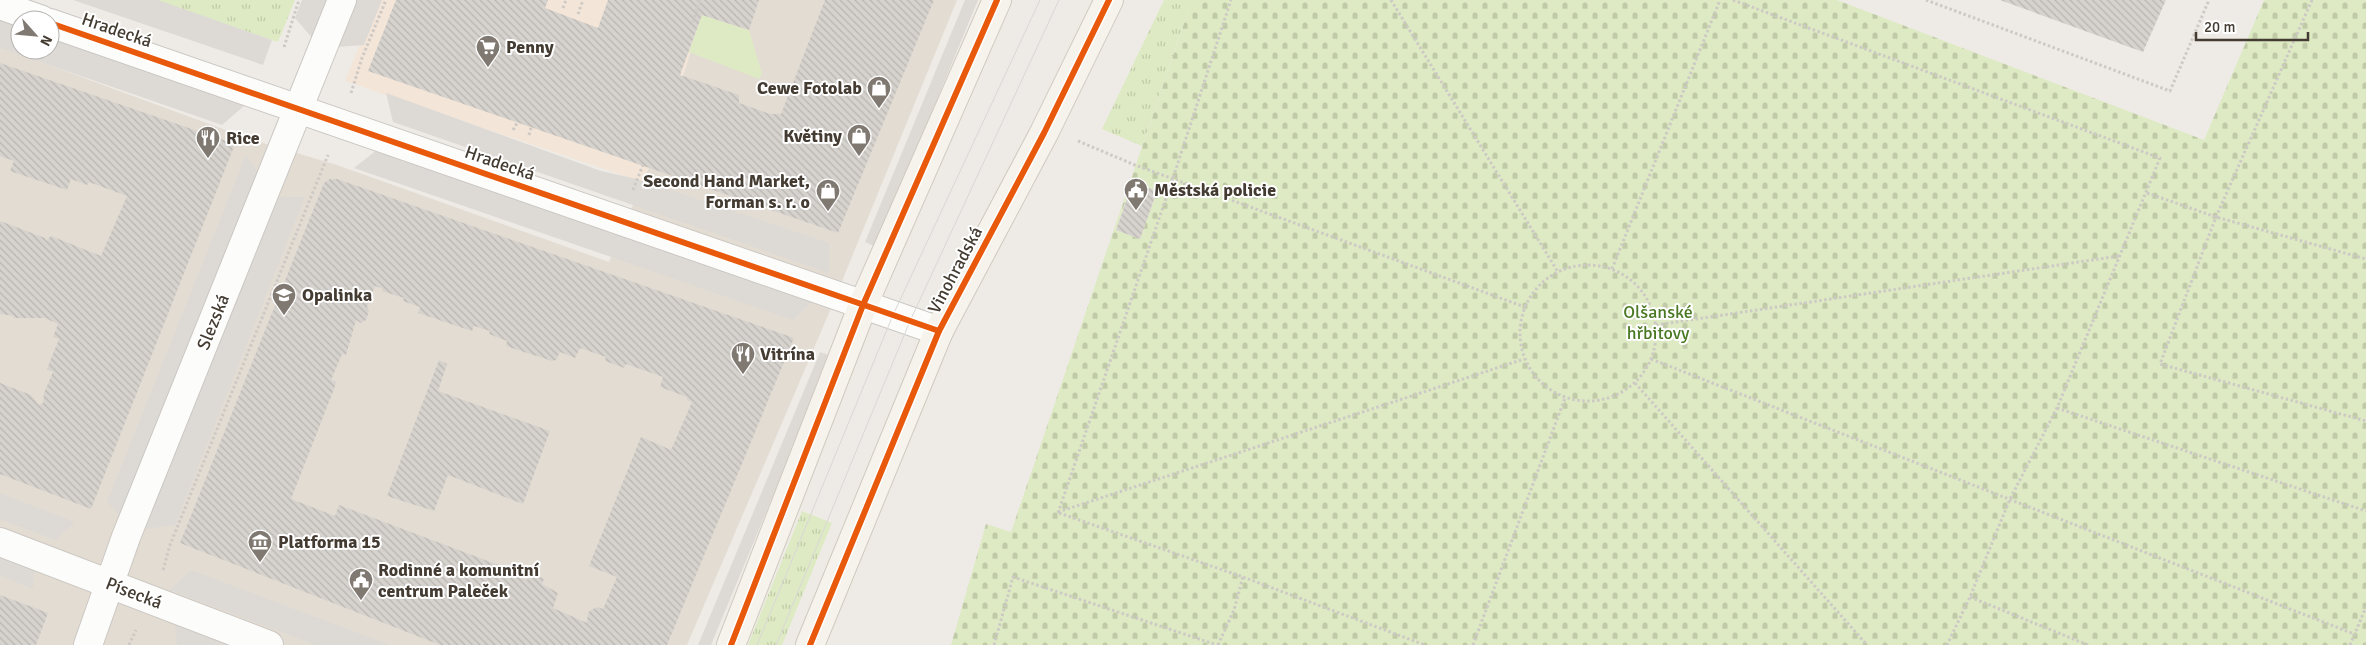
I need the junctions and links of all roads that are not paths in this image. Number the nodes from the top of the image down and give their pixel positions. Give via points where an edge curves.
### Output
1 (342, 0) edge
2 (997, 0) edge
3 (1110, 0) edge
4 (0, 5) edge
5 (14, 10) edge
6 (60, 26) edge
7 (298, 109) junction
8 (863, 305) junction
9 (939, 331) junction
10 (0, 542) edge
11 (110, 584) junction
12 (88, 645) edge
13 (269, 645) edge
14 (731, 645) edge
15 (810, 645) edge

1 - 7 street, Slezská
2 - 8 main road
3 - 9 main road, Vinohradská
4 - 5 street
6 - 7 street, Hradecká
7 - 8 street, Hradecká
7 - 11 street, Slezská
8 - 9 street, Hradecká
8 - 14 main road
9 - 15 main road, Vinohradská
10 - 11 street, Písecká
11 - 12 street, Slezská
11 - 13 street, Písecká

